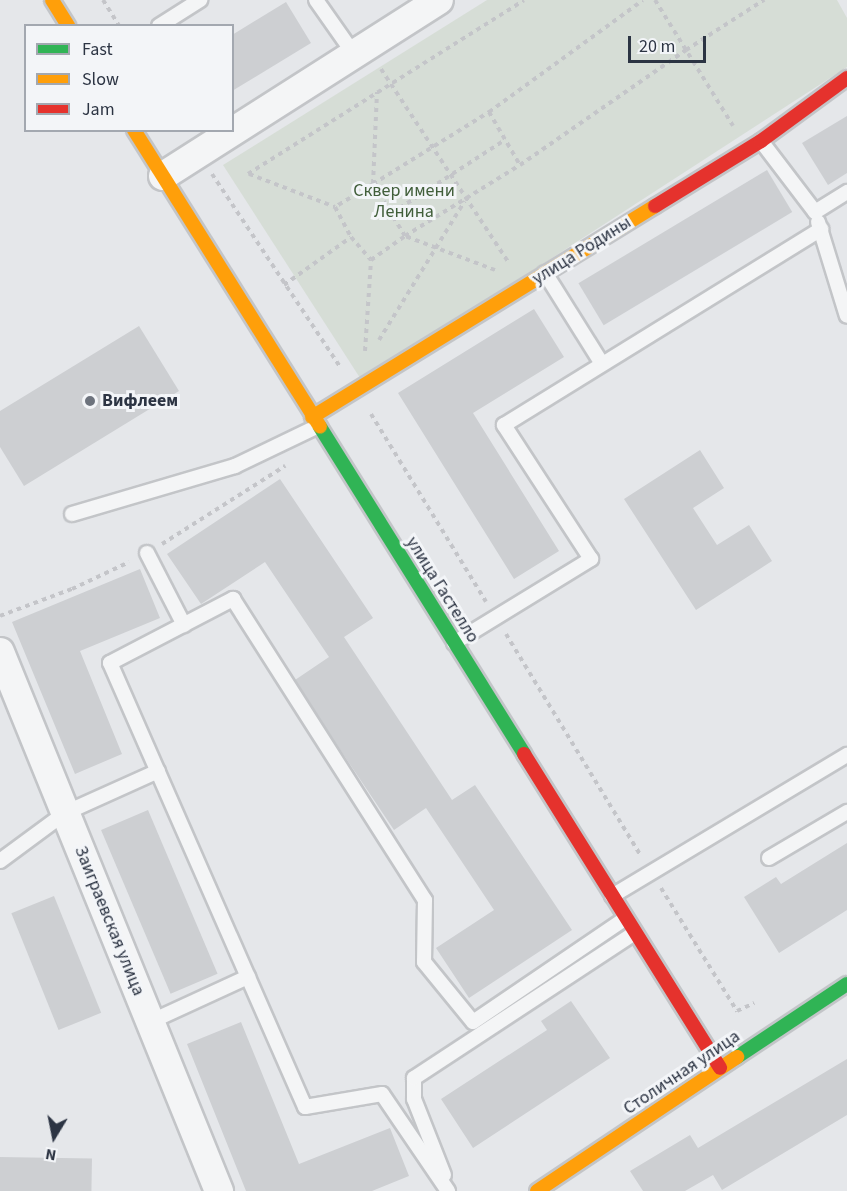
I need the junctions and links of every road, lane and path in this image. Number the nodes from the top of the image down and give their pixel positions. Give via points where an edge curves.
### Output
1 (52, 0) edge
2 (103, 0) edge
3 (200, 0) edge
4 (316, 0) edge
5 (439, 0) edge
6 (524, 0) edge
7 (643, 0) edge
8 (655, 0) edge
9 (764, 0) edge
10 (67, 24) edge
11 (118, 24) edge
12 (162, 24) edge
13 (686, 50) junction
14 (360, 51) junction
15 (847, 78) edge
16 (392, 84) junction
17 (377, 92) junction
18 (489, 112) junction
19 (234, 130) edge
20 (135, 132) edge
21 (231, 132) edge
22 (506, 140) junction
23 (761, 141) junction
24 (433, 147) junction
25 (748, 149) junction
26 (198, 153) junction
27 (520, 165) junction
28 (450, 174) junction
29 (163, 176) junction
30 (374, 184) junction
31 (847, 192) edge
32 (466, 198) junction
33 (335, 207) junction
34 (815, 212) junction
35 (392, 213) junction
36 (820, 229) junction
37 (405, 236) junction
38 (351, 237) junction
39 (437, 249) junction
40 (371, 260) junction
41 (545, 273) junction
42 (504, 274) dead end
43 (284, 285) junction
44 (524, 287) junction
45 (847, 316) edge
46 (376, 344) dead end
47 (365, 352) dead end
48 (602, 364) junction
49 (356, 390) junction
50 (315, 422) junction
51 (326, 440) junction
52 (72, 514) dead end
53 (147, 553) junction
54 (0, 616) edge
55 (495, 617) junction
56 (184, 625) junction
57 (454, 643) junction
58 (0, 652) edge
59 (847, 755) edge
60 (158, 771) junction
61 (847, 812) edge
62 (65, 813) junction
63 (769, 858) dead end
64 (0, 861) edge
65 (652, 873) junction
66 (612, 896) junction
67 (626, 918) junction
68 (636, 933) junction
69 (248, 977) junction
70 (847, 984) edge
71 (754, 1004) dead end
72 (150, 1022) junction
73 (720, 1068) junction
74 (219, 1191) edge
75 (449, 1191) edge
76 (537, 1191) edge

1 - 10 street
2 - 11 path
3 - 12 lane
4 - 14 lane
5 - 14 street
6 - 16 path
7 - 18 path
8 - 13 path
9 - 13 path
13 - 25 path
13 - 27 path
14 - 16 path
14 - 19 street
15 - 23 street, улица Родины
16 - 17 path
16 - 24 path
17 - 30 path
17 - 33 path via 248,174
18 - 22 path
18 - 24 path
20 - 29 street, улица Гастелло
21 - 26 street
22 - 27 path
22 - 28 path
23 - 25 street, улица Родины
23 - 34 lane
24 - 28 path
24 - 30 path
25 - 41 street, улица Родины
26 - 29 street
26 - 43 path
27 - 32 path
28 - 32 path
28 - 35 path
29 - 50 street, улица Гастелло
30 - 33 path
30 - 35 path
31 - 34 lane
32 - 37 path
32 - 39 path
32 - 44 path
33 - 38 path
34 - 36 lane
35 - 37 path
36 - 45 lane
36 - 48 lane
37 - 39 path
37 - 40 path
38 - 40 path
38 - 43 path
39 - 42 path
39 - 46 path
40 - 47 path
41 - 44 street, улица Родины
41 - 48 lane
43 - 49 path
44 - 49 street, улица Родины
48 - 55 lane via 504,425 591,559
49 - 50 street, улица Родины
49 - 55 path
50 - 51 street, улица Гастелло
50 - 52 lane via 235,466
51 - 53 path
51 - 57 street, улица Гастелло
53 - 54 path
53 - 56 lane
55 - 57 lane
55 - 65 path
56 - 60 lane via 110,663
56 - 67 lane via 233,599 425,900 424,962 472,1023
57 - 66 street, улица Гастелло
58 - 62 street, Заиграевская улица
59 - 65 lane
60 - 62 lane
60 - 69 lane
61 - 63 lane
62 - 64 lane
62 - 72 street, Заиграевская улица
65 - 66 lane
65 - 71 path via 737,1011
66 - 67 street, улица Гастелло
67 - 68 street, улица Гастелло
68 - 73 street, улица Гастелло
68 - 75 lane via 414,1078 414,1099
69 - 72 lane
69 - 75 lane via 305,1107 382,1094
70 - 73 street, Столичная улица
72 - 74 street, Заиграевская улица
73 - 76 street, Столичная улица

